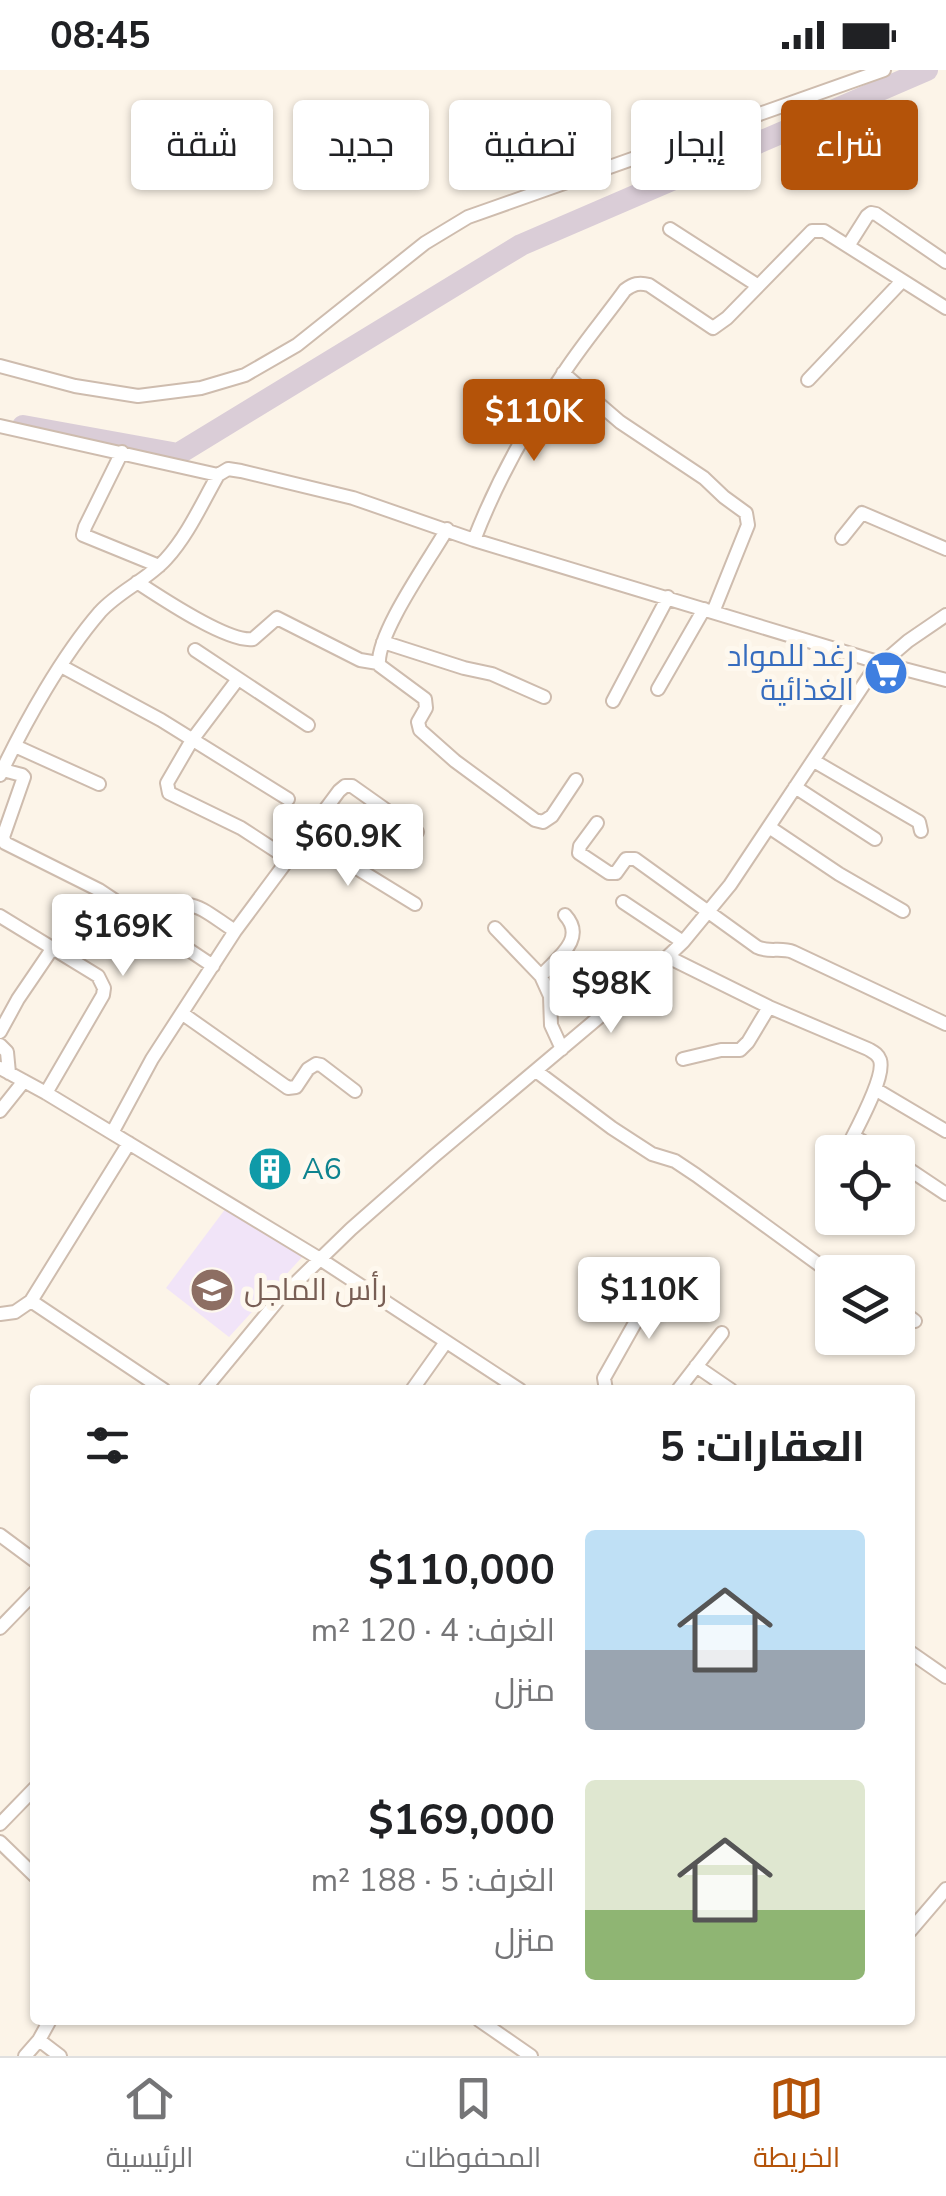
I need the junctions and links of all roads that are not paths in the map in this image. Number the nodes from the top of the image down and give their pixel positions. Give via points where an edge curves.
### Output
1 (884, 70) edge
2 (670, 229) dead end
3 (848, 246) junction
4 (946, 262) edge
5 (902, 281) junction
6 (757, 286) junction
7 (946, 308) edge
8 (0, 366) edge
9 (563, 374) junction
10 (808, 380) dead end
11 (0, 426) edge
12 (122, 452) junction
13 (218, 474) junction
14 (447, 529) junction
15 (842, 538) dead end
16 (474, 540) junction
17 (946, 549) edge
18 (159, 566) junction
19 (137, 582) junction
20 (668, 596) junction
21 (708, 610) junction
22 (946, 614) edge
23 (384, 642) junction
24 (195, 650) dead end
25 (378, 663) junction
26 (880, 663) junction
27 (61, 666) junction
28 (238, 679) junction
29 (946, 680) edge
30 (658, 688) dead end
31 (544, 698) dead end
32 (613, 701) dead end
33 (308, 725) dead end
34 (192, 740) junction
35 (15, 746) junction
36 (814, 761) junction
37 (1, 772) edge
38 (576, 780) dead end
39 (99, 784) dead end
40 (795, 787) junction
41 (288, 800) dead end
42 (597, 823) dead end
43 (769, 827) junction
44 (310, 831) junction
45 (921, 831) dead end
46 (418, 832) dead end
47 (875, 839) dead end
48 (287, 858) junction
49 (623, 902) dead end
50 (415, 904) dead end
51 (903, 911) dead end
52 (708, 914) junction
53 (566, 915) dead end
54 (0, 916) edge
55 (150, 924) junction
56 (495, 928) dead end
57 (235, 931) junction
58 (683, 942) junction
59 (52, 949) junction
60 (668, 957) junction
61 (213, 966) junction
62 (541, 976) junction
63 (769, 1007) junction
64 (182, 1014) junction
65 (946, 1024) edge
66 (0, 1032) edge
67 (0, 1045) edge
68 (562, 1049) junction
69 (683, 1059) dead end
70 (5, 1070) edge
71 (536, 1071) junction
72 (24, 1081) junction
73 (875, 1088) junction
74 (354, 1090) dead end
75 (46, 1092) junction
76 (0, 1111) edge
77 (946, 1132) edge
78 (112, 1133) junction
79 (852, 1135) edge
80 (129, 1143) junction
81 (915, 1173) edge
82 (946, 1194) edge
83 (320, 1260) junction
84 (815, 1262) edge
85 (653, 1292) dead end
86 (31, 1301) junction
87 (0, 1314) edge
88 (722, 1333) dead end
89 (446, 1342) junction
90 (696, 1366) junction
91 (157, 1385) edge
92 (208, 1385) edge
93 (416, 1385) edge
94 (512, 1385) edge
95 (605, 1385) edge
96 (682, 1385) edge
97 (724, 1385) edge
98 (0, 1535) edge
99 (30, 1556) edge
100 (30, 1597) edge
101 (0, 1628) edge
102 (915, 1655) edge
103 (946, 1677) edge
104 (30, 1793) edge
105 (0, 1824) edge
106 (0, 1842) edge
107 (30, 1871) edge
108 (946, 1889) edge
109 (915, 1925) edge
110 (47, 2025) edge
111 (486, 2025) edge
112 (39, 2040) junction
113 (25, 2056) edge
114 (60, 2056) edge
115 (531, 2056) edge

1 - 8 street via 468,218 246,375 138,396
2 - 6 street
3 - 4 street via 871,213
3 - 5 street
3 - 6 street via 824,231 812,232
5 - 7 street
5 - 10 street
6 - 9 street via 713,328 649,286 632,285
9 - 16 street
9 - 21 street via 746,513 748,526
11 - 12 street
12 - 13 street
12 - 18 street via 83,535
13 - 14 street via 228,469 353,498
13 - 18 street
14 - 16 street
14 - 23 street
15 - 17 street via 862,513
16 - 20 street
18 - 19 street
19 - 25 street via 240,639 253,639 277,618
19 - 27 street via 102,609
20 - 21 street
20 - 32 street
21 - 26 street
21 - 30 street
22 - 26 street
23 - 25 street
23 - 31 street via 492,674
24 - 28 street
25 - 38 street via 425,699 420,730 536,820 552,816
26 - 29 street
26 - 36 street
27 - 34 street
27 - 35 street
28 - 33 street
28 - 34 street
34 - 41 street
34 - 48 street via 167,782 169,793
35 - 37 street
35 - 39 street
36 - 40 street
36 - 45 street via 908,814
37 - 55 street via 24,777 5,843
40 - 43 street
40 - 47 street
42 - 52 street via 581,854 612,874 634,858
43 - 51 street
43 - 52 street
44 - 46 street via 339,791 352,786
44 - 48 street
44 - 50 street
48 - 57 street
49 - 58 street
52 - 58 street
52 - 65 street via 761,949 793,952
53 - 62 street via 573,941
54 - 59 street
55 - 57 street via 176,905 193,904
55 - 61 street
56 - 62 street
57 - 61 street
58 - 60 street
59 - 66 street
59 - 75 street via 98,976 104,988
60 - 63 street
60 - 68 street
61 - 64 street
62 - 68 street
63 - 69 street via 740,1050
63 - 73 street via 875,1053 881,1064
64 - 74 street via 288,1088 316,1064
64 - 78 street
67 - 70 street via 7,1052
68 - 71 street
70 - 72 street
71 - 83 street
71 - 84 street
72 - 75 street
72 - 76 street
73 - 77 street
73 - 79 street
75 - 78 street
78 - 80 street
80 - 83 street
80 - 86 street
81 - 82 street
83 - 89 street
83 - 92 street
85 - 95 street
86 - 87 street
86 - 91 street
88 - 90 street
89 - 93 street
89 - 94 street
90 - 96 street
90 - 97 street
98 - 99 street
100 - 101 street
102 - 103 street
104 - 105 street
106 - 107 street
108 - 109 street
110 - 112 street
111 - 115 street
112 - 113 street
112 - 114 street

